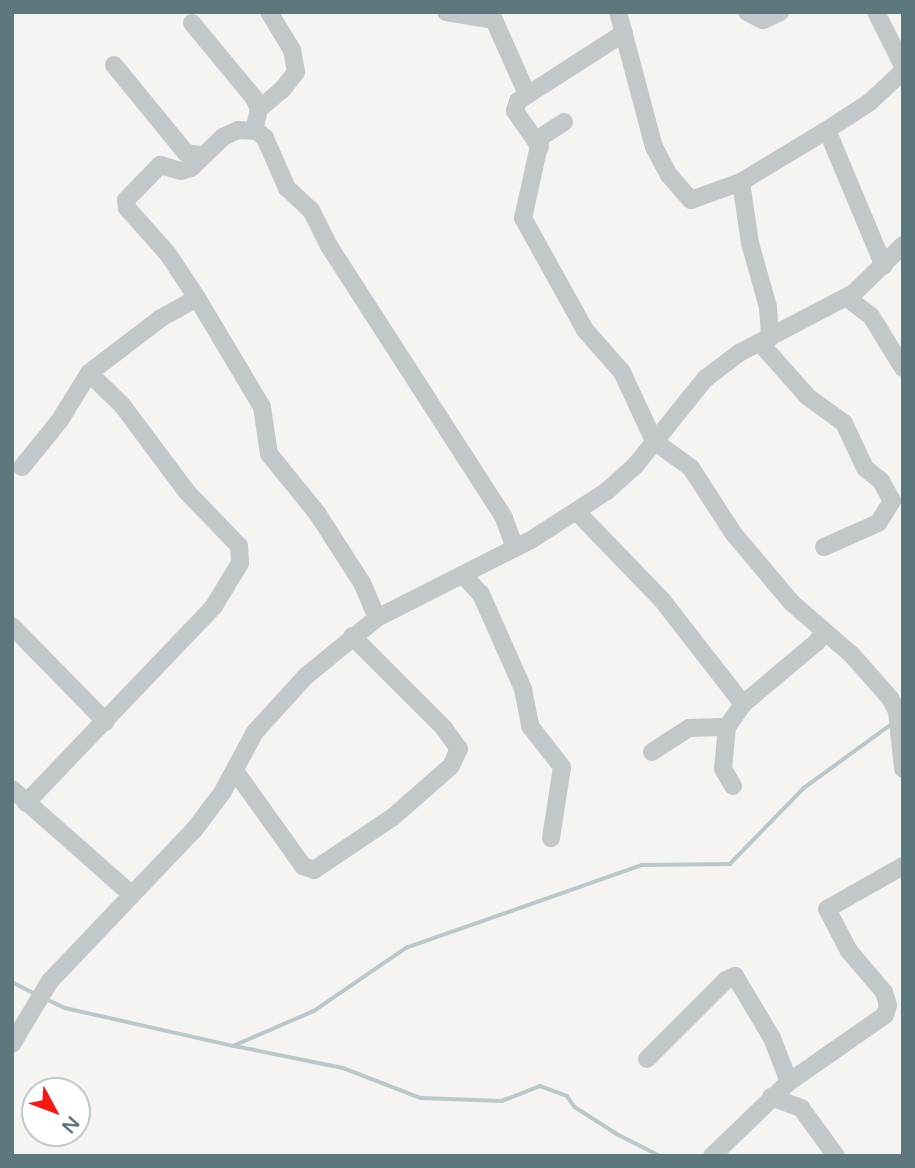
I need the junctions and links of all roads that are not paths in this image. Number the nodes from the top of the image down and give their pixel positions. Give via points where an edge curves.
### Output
1 (269, 12) edge
2 (446, 12) edge
3 (618, 12) edge
4 (747, 12) edge
5 (780, 12) edge
6 (876, 12) edge
7 (192, 23) dead end
8 (624, 33) junction
9 (902, 61) edge
10 (114, 65) dead end
11 (526, 92) junction
12 (258, 109) junction
13 (564, 122) dead end
14 (254, 130) junction
15 (828, 130) junction
16 (540, 147) junction
17 (201, 155) junction
18 (741, 182) junction
19 (895, 258) edge
20 (197, 298) junction
21 (847, 298) junction
22 (765, 341) junction
23 (903, 368) edge
24 (89, 373) junction
25 (654, 441) junction
26 (22, 467) dead end
27 (577, 512) junction
28 (824, 547) dead end
29 (515, 548) junction
30 (463, 575) junction
31 (377, 618) junction
32 (12, 626) edge
33 (823, 632) junction
34 (352, 636) junction
35 (743, 704) junction
36 (106, 722) junction
37 (732, 729) junction
38 (652, 752) dead end
39 (903, 769) edge
40 (235, 771) junction
41 (733, 786) dead end
42 (12, 789) edge
43 (26, 803) junction
44 (551, 838) dead end
45 (903, 866) edge
46 (131, 894) junction
47 (12, 1044) edge
48 (647, 1059) dead end
49 (789, 1082) junction
50 (771, 1097) junction
51 (712, 1156) edge
52 (836, 1156) edge

1 - 12 street via 292,50 296,72
2 - 11 street via 494,19
3 - 8 street
4 - 5 street via 754,20 763,20
6 - 9 street
7 - 12 street
8 - 11 street via 544,86
8 - 18 street via 654,146 669,175 691,200
9 - 15 street via 870,102
10 - 17 street via 186,153
11 - 16 street via 515,111
12 - 14 street
13 - 16 street via 543,134
14 - 17 street via 238,130
14 - 29 street via 265,138 288,188 310,210 504,518
15 - 18 street
15 - 19 street
16 - 25 street via 523,218 585,330 622,372
17 - 20 street via 186,170 160,165 126,204
18 - 22 street via 750,243 768,307
19 - 21 street
20 - 24 street via 161,318
20 - 31 street via 262,407 269,454 317,513 362,583
21 - 22 street
21 - 23 street via 872,316
22 - 25 street via 705,379
22 - 28 street via 808,397 844,423 866,468 891,501 878,523
24 - 26 street via 60,420
24 - 36 street via 122,405 187,492 239,546 240,564 214,606
25 - 27 street via 635,466
25 - 33 street via 691,468 733,533
27 - 29 street
27 - 35 street via 662,600
29 - 30 street
30 - 31 street
30 - 44 street via 481,594 523,689 530,726 562,767
31 - 34 street
32 - 36 street
33 - 35 street
33 - 39 street via 872,675 893,705
34 - 40 street via 270,713
34 - 40 street via 459,749 460,756 393,817 314,870 303,866
35 - 37 street
36 - 43 street
37 - 38 street via 689,728
37 - 41 street via 723,769
40 - 46 street via 194,830
42 - 43 street
43 - 46 street
45 - 49 street via 827,909 849,951 884,992 887,1012
46 - 47 street via 50,982
48 - 49 street via 726,979 735,976 772,1038
49 - 50 street
50 - 51 street
50 - 52 street via 801,1108

